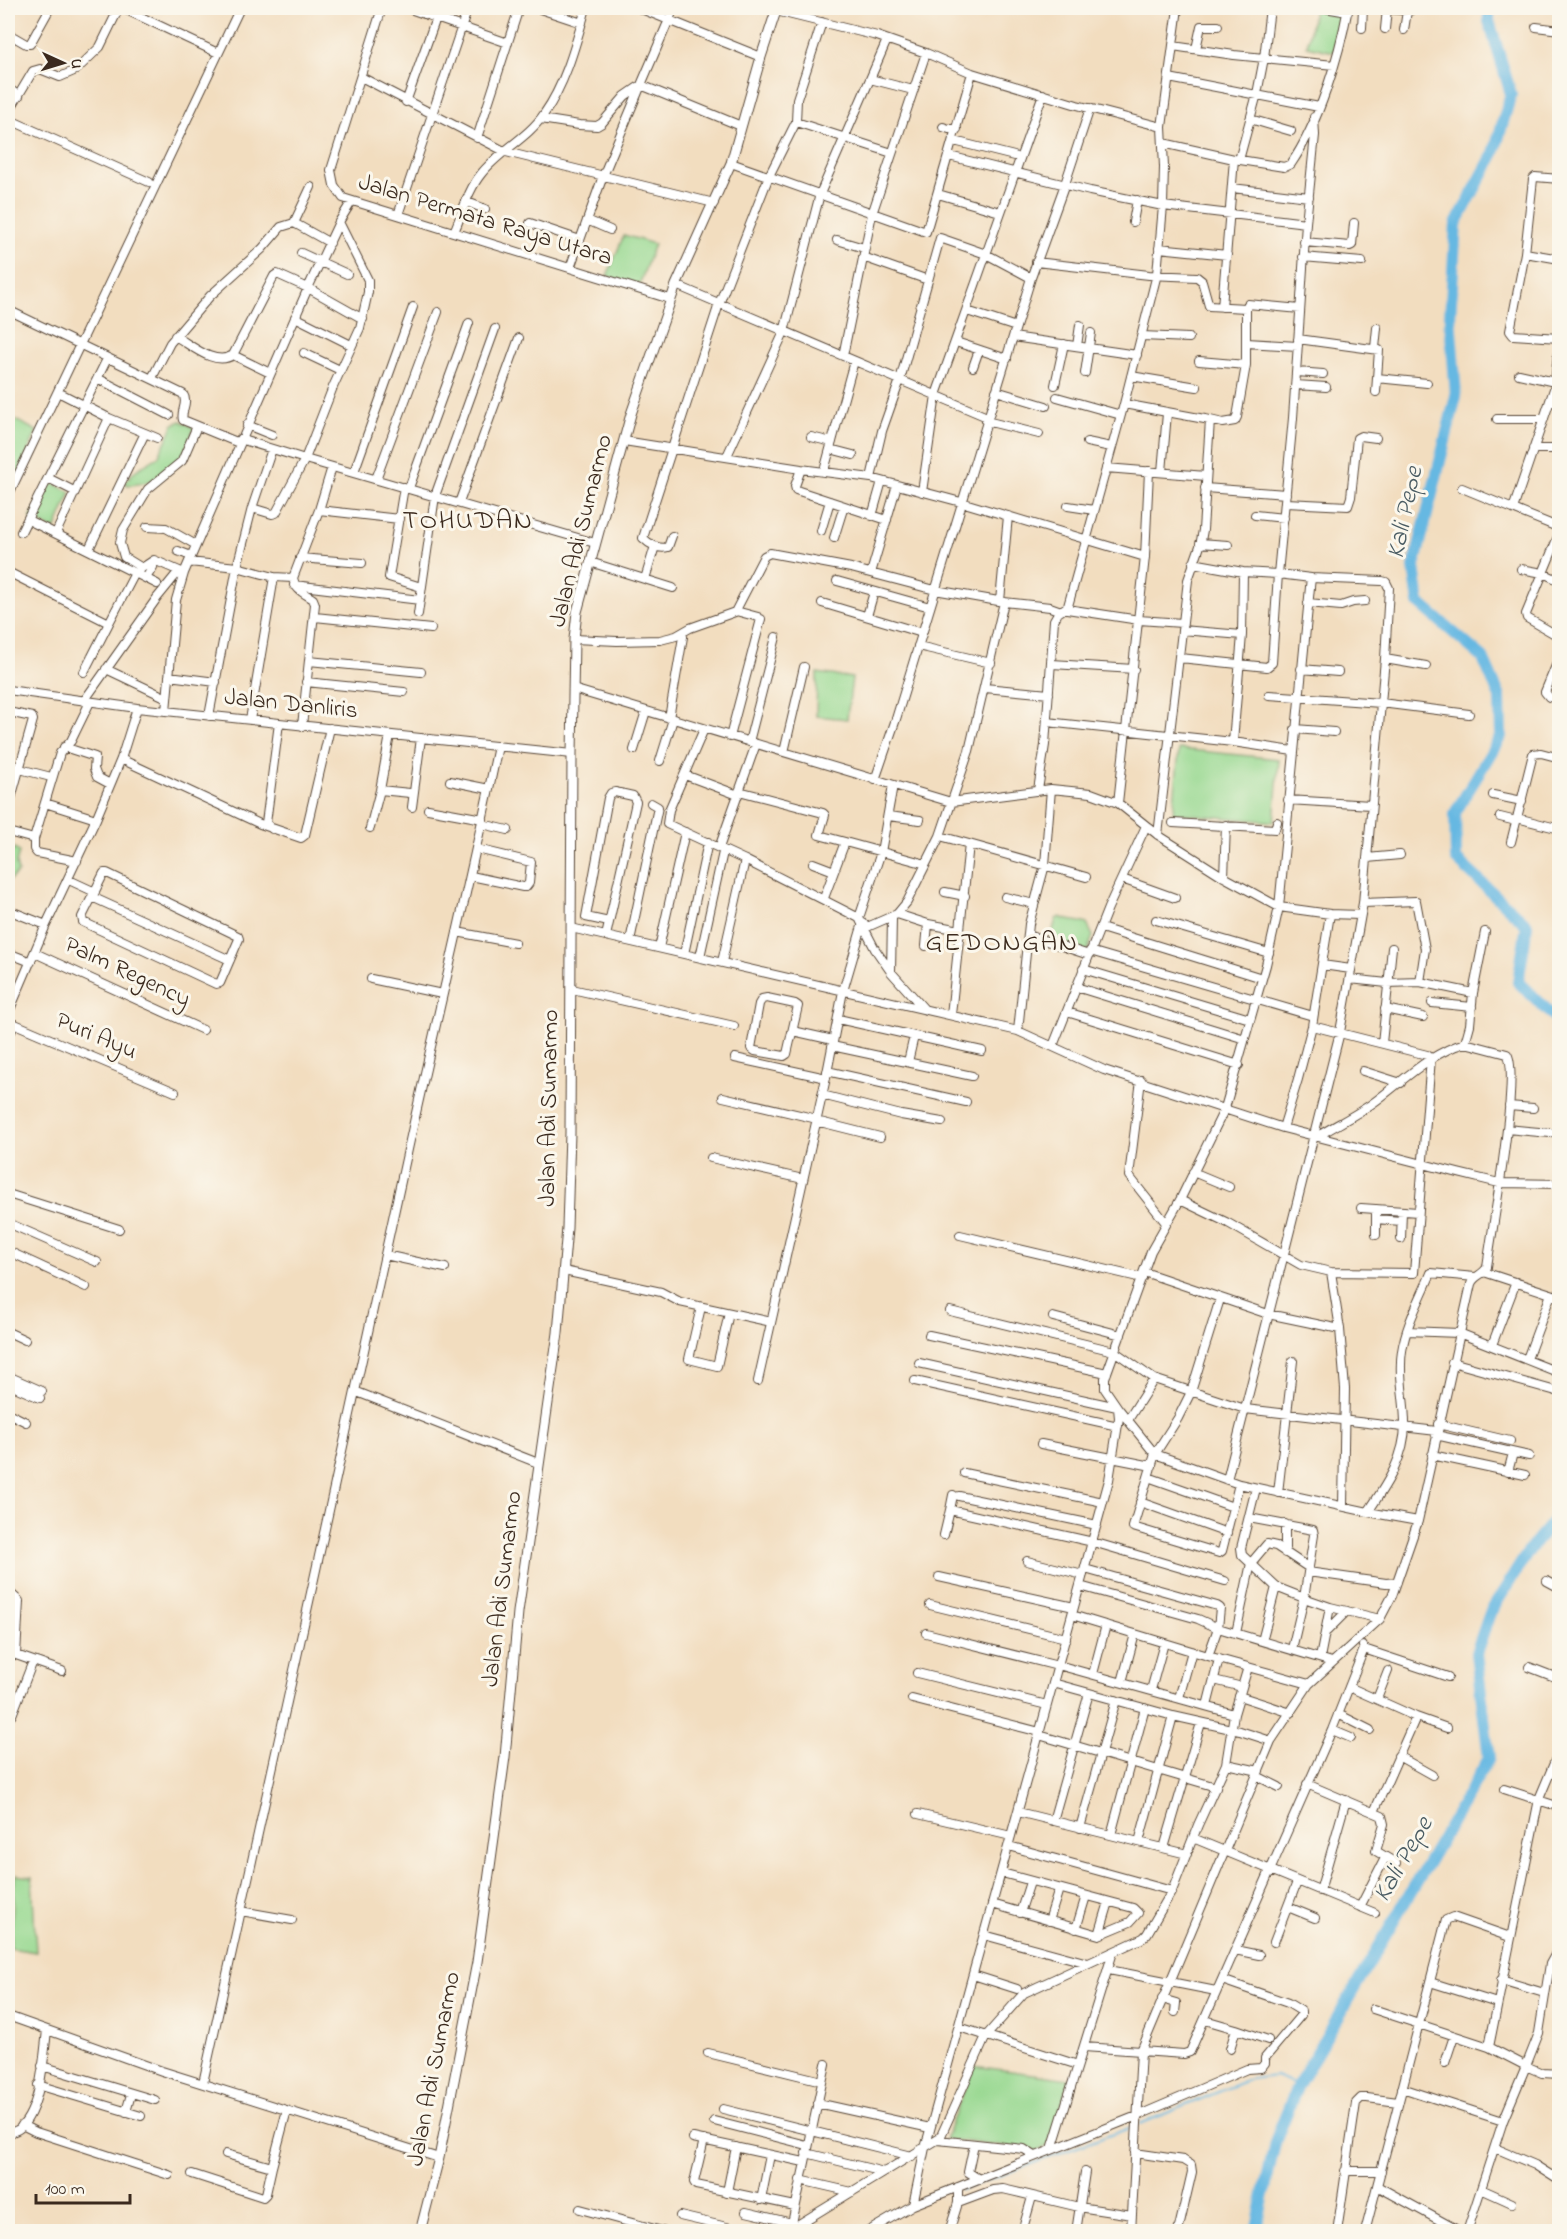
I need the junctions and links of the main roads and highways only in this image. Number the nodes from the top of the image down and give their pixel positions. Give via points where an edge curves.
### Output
1 (777, 9) edge
2 (420, 2232) edge

1 - 2 main road, Jalan Adi Sumarmo via 731,163 670,299 631,414 590,542 590,562 577,612 572,754 570,1133 558,1339 518,1612 489,1882 467,2018

